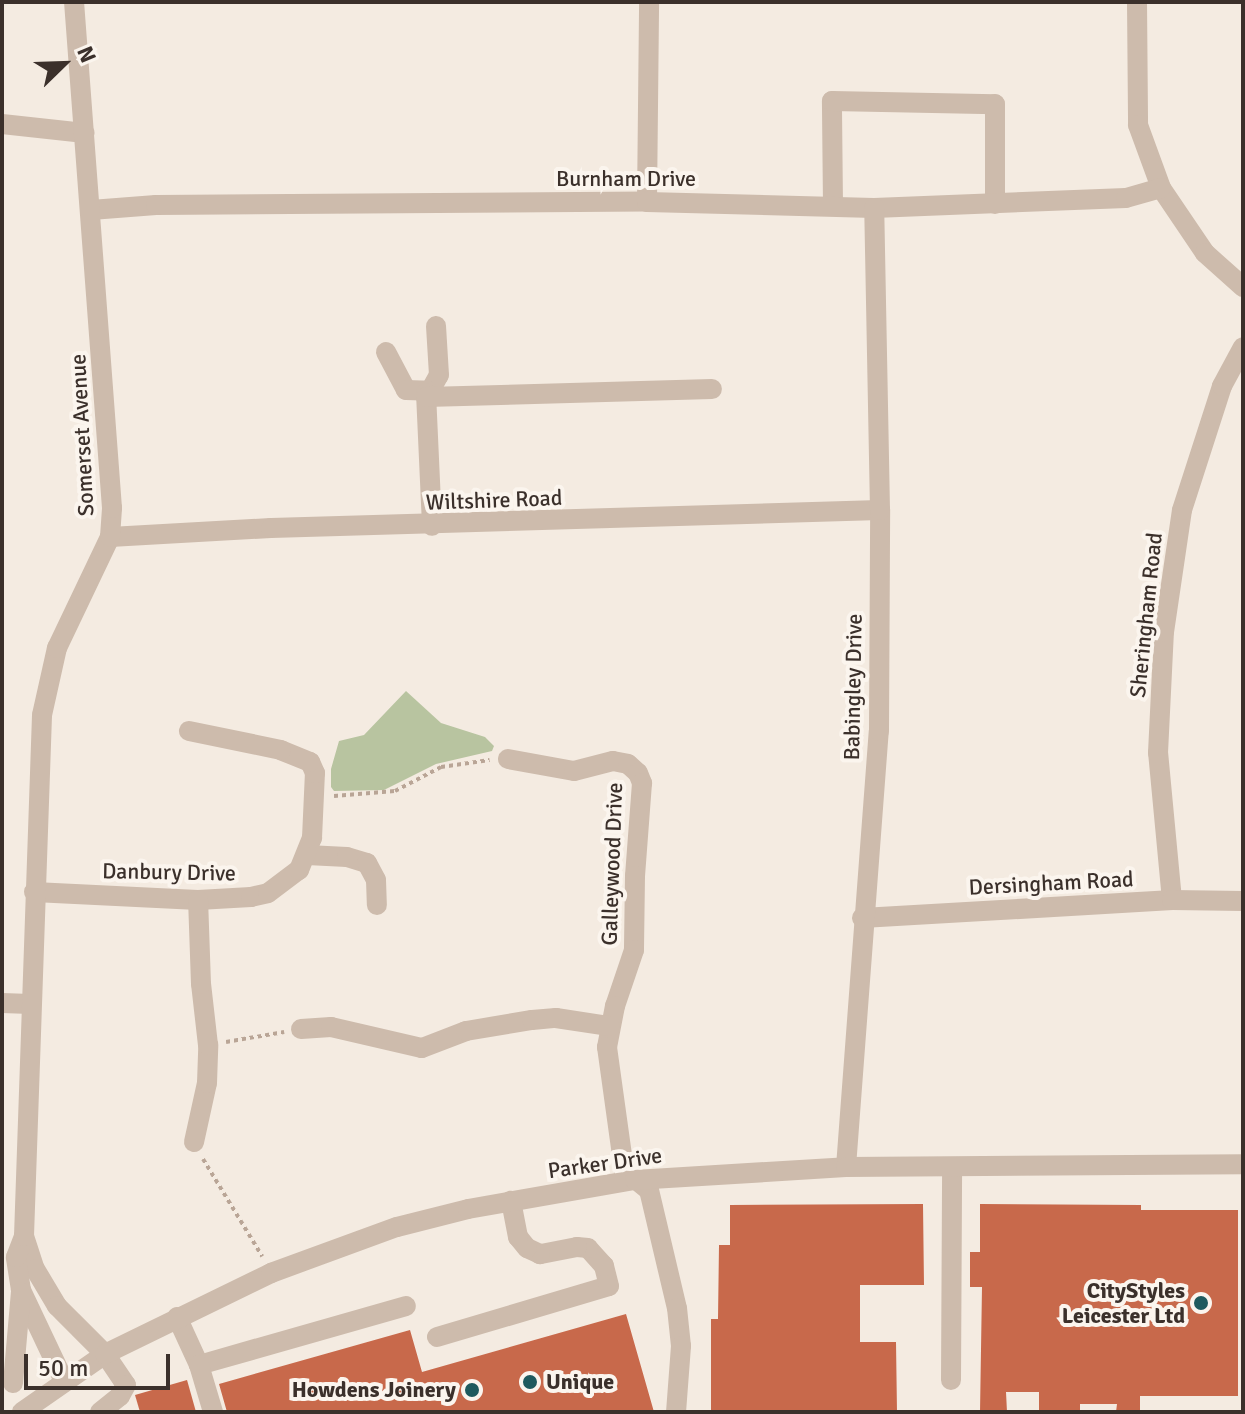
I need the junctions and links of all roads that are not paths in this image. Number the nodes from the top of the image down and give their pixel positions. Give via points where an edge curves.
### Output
1 (74, 2) edge
2 (649, 2) edge
3 (1137, 2) edge
4 (2, 124) edge
5 (85, 133) junction
6 (1161, 188) junction
7 (647, 202) junction
8 (995, 204) junction
9 (833, 205) junction
10 (874, 208) junction
11 (91, 210) junction
12 (1243, 287) edge
13 (436, 326) dead end
14 (1243, 347) edge
15 (386, 352) dead end
16 (712, 389) dead end
17 (426, 395) junction
18 (880, 510) junction
19 (432, 526) junction
20 (110, 537) junction
21 (189, 731) dead end
22 (508, 759) road end
23 (307, 855) junction
24 (34, 892) junction
25 (198, 900) junction
26 (1172, 900) junction
27 (1243, 901) edge
28 (377, 905) dead end
29 (862, 918) junction
30 (2, 1003) edge
31 (30, 1004) junction
32 (609, 1026) junction
33 (301, 1029) road end
34 (194, 1142) road end
35 (1243, 1164) edge
36 (846, 1167) junction
37 (952, 1168) junction
38 (635, 1180) junction
39 (511, 1201) junction
40 (24, 1236) junction
41 (21, 1290) junction
42 (406, 1306) dead end
43 (177, 1317) junction
44 (437, 1337) dead end
45 (105, 1354) junction
46 (199, 1365) junction
47 (951, 1380) dead end
48 (64, 1381) junction
49 (13, 1383) dead end
50 (22, 1412) edge
51 (100, 1412) edge
52 (213, 1412) edge
53 (676, 1412) edge

1 - 5 street, Somerset Avenue
2 - 7 street
3 - 6 street via 1138,125
4 - 5 street
5 - 11 street, Somerset Avenue
6 - 8 street, Burnham Drive via 1126,198
6 - 12 street via 1205,253
7 - 9 street, Burnham Drive
7 - 11 street, Burnham Drive via 156,205
8 - 9 street via 995,104 832,101
8 - 10 street, Burnham Drive
9 - 10 street, Burnham Drive
10 - 18 street, Babingley Drive
11 - 20 street, Somerset Avenue via 111,477
13 - 17 street via 438,382
14 - 26 street, Sheringham Road via 1222,386 1182,510 1164,632 1158,753
15 - 17 street via 406,390
16 - 17 street
17 - 19 street
18 - 19 street, Wiltshire Road
18 - 29 street, Babingley Drive via 879,731
19 - 20 street, Wiltshire Road
20 - 24 street, Somerset Avenue via 57,648 47,682
21 - 23 street via 310,762 315,773
22 - 32 street, Galleywood Drive via 574,771 613,761 628,764 642,783 634,950
23 - 25 street, Danbury Drive via 299,870 268,893
23 - 28 street via 367,863 376,880
24 - 25 street, Danbury Drive
24 - 31 street, Somerset Avenue
25 - 34 street via 208,1045 207,1083
26 - 27 street, Dersingham Road
26 - 29 street, Dersingham Road
29 - 36 street, Babingley Drive
30 - 31 street
31 - 40 street, Somerset Avenue
32 - 33 street via 532,1020 466,1031 422,1048 331,1027
32 - 38 street, Galleywood Drive via 613,1106 624,1170
35 - 37 street, Parker Drive
36 - 37 street, Parker Drive
36 - 38 street, Parker Drive
37 - 47 street
38 - 39 street, Parker Drive
38 - 53 street, Galleywood Drive via 649,1190 677,1308 681,1346
39 - 43 street, Parker Drive via 397,1227 271,1273
39 - 44 street via 518,1237 527,1248 540,1254 588,1248 604,1266 609,1286
40 - 41 street, Somerset Avenue via 16,1257
40 - 45 street, Somerset Avenue via 35,1269 57,1306
41 - 48 street, Somerset Avenue
41 - 49 street, Somerset Avenue
42 - 46 street
43 - 45 street, Parker Drive
43 - 46 street
45 - 48 street, Parker Drive
45 - 51 street, Somerset Avenue via 126,1385
46 - 52 street
48 - 50 street, Parker Drive

